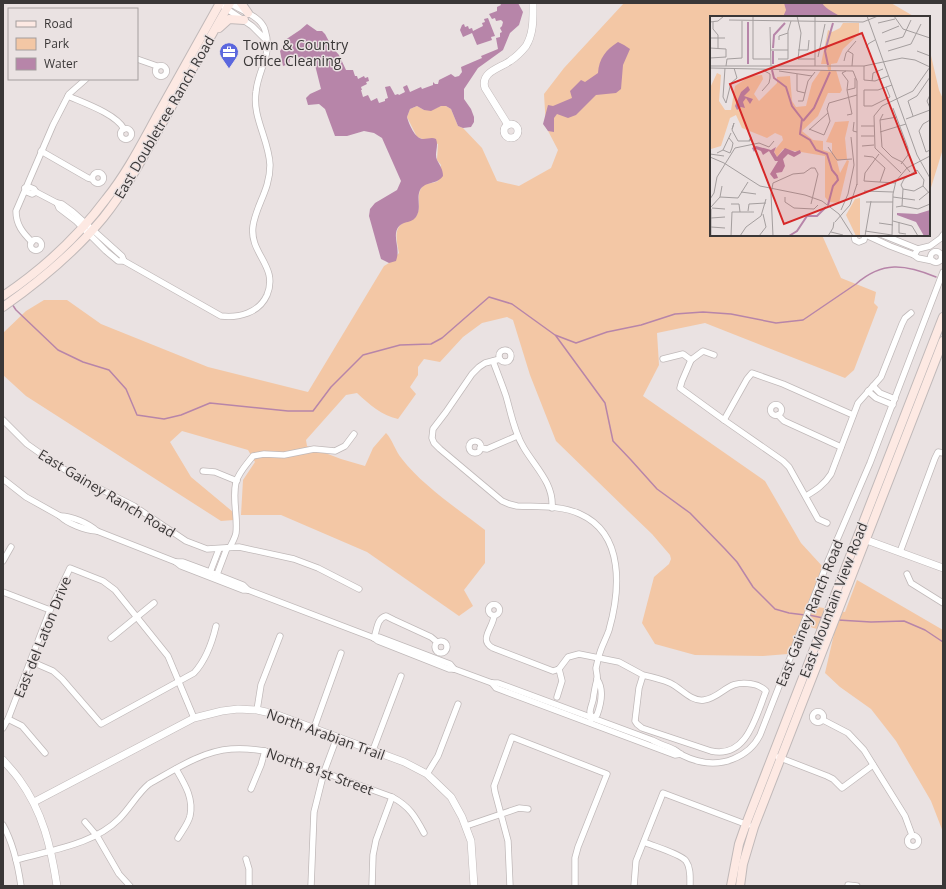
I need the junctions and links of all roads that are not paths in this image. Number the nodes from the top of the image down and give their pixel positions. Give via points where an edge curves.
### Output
1 (241, 3) edge
2 (533, 3) edge
3 (224, 4) edge
4 (246, 17) junction
5 (212, 34) junction
6 (138, 59) edge
7 (157, 66) dead end
8 (85, 80) edge
9 (68, 96) junction
10 (508, 125) dead end
11 (124, 129) dead end
12 (41, 151) junction
13 (92, 179) dead end
14 (25, 188) junction
15 (88, 229) junction
16 (943, 235) edge
17 (854, 236) edge
18 (865, 236) edge
19 (867, 236) edge
20 (885, 236) edge
21 (894, 240) junction
22 (32, 242) dead end
23 (892, 247) junction
24 (918, 249) junction
25 (932, 249) junction
26 (914, 255) junction
27 (942, 260) edge
28 (933, 261) junction
29 (943, 272) edge
30 (3, 296) edge
31 (3, 307) edge
32 (911, 313) dead end
33 (943, 317) edge
34 (943, 341) edge
35 (714, 355) dead end
36 (500, 359) dead end
37 (663, 359) dead end
38 (691, 360) junction
39 (493, 361) junction
40 (872, 386) junction
41 (868, 391) junction
42 (895, 399) junction
43 (893, 405) junction
44 (778, 415) dead end
45 (852, 415) junction
46 (3, 420) edge
47 (724, 420) junction
48 (354, 434) dead end
49 (517, 436) junction
50 (841, 447) junction
51 (480, 448) dead end
52 (940, 452) edge
53 (203, 471) dead end
54 (3, 479) edge
55 (237, 481) junction
56 (806, 496) junction
57 (552, 508) junction
58 (827, 523) dead end
59 (862, 538) junction
60 (11, 547) dead end
61 (228, 548) junction
62 (219, 549) junction
63 (900, 552) junction
64 (3, 561) edge
65 (943, 568) edge
66 (209, 574) junction
67 (907, 574) dead end
68 (216, 577) junction
69 (359, 589) dead end
70 (3, 592) edge
71 (154, 603) dead end
72 (943, 603) edge
73 (50, 610) junction
74 (494, 616) dead end
75 (137, 617) junction
76 (216, 626) dead end
77 (825, 633) junction
78 (280, 636) dead end
79 (111, 638) dead end
80 (374, 638) junction
81 (437, 642) dead end
82 (341, 653) dead end
83 (598, 657) junction
84 (30, 661) junction
85 (559, 669) junction
86 (643, 675) junction
87 (401, 676) dead end
88 (179, 681) junction
89 (557, 697) dead end
90 (458, 704) dead end
91 (257, 710) junction
92 (194, 718) junction
93 (8, 719) junction
94 (591, 720) junction
95 (823, 720) dead end
96 (3, 728) edge
97 (314, 728) junction
98 (337, 737) junction
99 (372, 750) junction
100 (265, 751) junction
101 (45, 752) dead end
102 (772, 754) junction
103 (781, 758) junction
104 (3, 760) edge
105 (873, 765) junction
106 (176, 769) junction
107 (324, 772) junction
108 (427, 774) junction
109 (251, 789) dead end
110 (392, 797) junction
111 (34, 802) junction
112 (528, 809) dead end
113 (501, 814) junction
114 (85, 822) dead end
115 (746, 824) junction
116 (3, 825) edge
117 (466, 826) junction
118 (754, 827) junction
119 (424, 833) dead end
120 (912, 835) dead end
121 (97, 836) junction
122 (178, 838) dead end
123 (644, 842) junction
124 (51, 850) junction
125 (246, 859) dead end
126 (16, 860) junction
127 (126, 885) edge
128 (848, 885) edge
129 (20, 886) edge
130 (57, 886) edge
131 (249, 886) edge
132 (311, 886) edge
133 (372, 886) edge
134 (474, 886) edge
135 (510, 886) edge
136 (575, 886) edge
137 (634, 886) edge
138 (690, 886) edge
139 (731, 886) edge
140 (740, 886) edge
141 (857, 886) edge

1 - 4 main road
2 - 10 street via 533,26 526,44 510,61 488,74 484,82 485,88
3 - 4 street
3 - 5 main road, East Doubletree Ranch Road
3 - 15 main road, East Doubletree Ranch Road via 130,164
4 - 5 main road via 229,19
4 - 15 street via 266,40 267,54 257,83 255,98 269,154 269,179 252,233 254,245 269,275 264,299 248,313 221,316 124,260 118,260 106,251
5 - 15 main road, East Doubletree Ranch Road via 134,173 110,208
6 - 7 street
8 - 9 street
9 - 11 street via 120,122
9 - 12 street
12 - 13 street
12 - 14 street
14 - 15 street via 34,189 62,204
14 - 22 street via 16,211 16,218 18,226
15 - 30 main road, East Doubletree Ranch Road
15 - 31 main road, East Doubletree Ranch Road via 59,264
16 - 25 street
17 - 18 street via 859,242 864,240
19 - 23 street
20 - 21 street
21 - 23 street
21 - 24 street
23 - 26 street
24 - 25 street
24 - 26 street
25 - 27 street via 940,252
25 - 28 street via 930,256
26 - 28 street
27 - 28 street
29 - 42 street, East Gainey Ranch Road
32 - 40 street via 905,318 881,377
33 - 59 main road, East Mountain View Road
34 - 59 main road, East Mountain View Road
35 - 38 street via 703,351
36 - 39 street
37 - 38 street via 683,354
38 - 47 street, East Gainey Ranch Road via 680,388
39 - 49 street via 506,395
39 - 57 street via 479,367 472,374 433,429 434,443 502,501 517,506
40 - 41 street
40 - 42 street
41 - 43 street via 876,398
41 - 45 street
42 - 43 street, East Gainey Ranch Road
43 - 94 street, East Gainey Ranch Road via 756,743 739,757 722,763 703,762 680,754 675,755
44 - 50 street via 784,421
45 - 47 street via 752,373
45 - 50 street
46 - 62 street, East Gainey Ranch Road via 27,444 75,476 134,506 186,541 207,549
47 - 56 street, East Gainey Ranch Road via 783,461
48 - 55 street via 345,446 336,451 314,449 284,455 253,456
49 - 51 street via 487,449
49 - 57 street via 550,487
50 - 56 street via 827,481
52 - 63 street
53 - 55 street via 215,472
54 - 66 street, East Gainey Ranch Road via 26,497 65,520
55 - 61 street via 234,497 236,534
56 - 58 street, East Gainey Ranch Road via 818,519
57 - 83 street via 569,510 594,522 604,533 613,553 616,588 609,630
59 - 63 street
59 - 77 main road, East Mountain View Road
60 - 64 street
61 - 62 street, East Gainey Ranch Road
61 - 68 street
61 - 69 street, East Gainey Ranch Road via 239,547 306,563
62 - 66 street
63 - 65 street
66 - 68 street, East Gainey Ranch Road
67 - 72 street via 911,583
68 - 80 street, East Gainey Ranch Road via 242,590 248,590
70 - 73 street
71 - 75 street
73 - 75 street, East del Laton Drive via 70,568 110,585
73 - 84 street, East del Laton Drive
74 - 85 street via 494,622 486,638 488,646 553,671
75 - 79 street
75 - 88 street via 168,656
76 - 88 street via 204,660 194,673
77 - 102 main road, East Mountain View Road
77 - 103 main road, East Mountain View Road
78 - 91 street via 261,685
80 - 81 street via 379,620 386,616
80 - 94 street, East Gainey Ranch Road via 450,664 454,669 492,683 496,688
82 - 97 street
83 - 85 street, East Gainey Ranch Road via 579,654 568,657
83 - 86 street, East Gainey Ranch Road via 619,662
83 - 94 street
84 - 88 street via 53,671 101,724
84 - 93 street, East del Laton Drive
85 - 89 street via 562,681
86 - 86 street, East Gainey Ranch Road via 639,688 635,721 637,724 642,728 716,752 729,751 743,741 766,691 758,686 740,683 729,686 710,698 697,700 668,682
87 - 99 street
88 - 92 street
90 - 108 street via 440,751
91 - 92 street, North Arabian Trail via 222,711
91 - 97 street, North Arabian Trail
92 - 111 street, North Arabian Trail
93 - 96 street, East del Laton Drive
93 - 101 street via 22,726
95 - 105 street via 848,733 864,750
97 - 98 street, North Arabian Trail
98 - 99 street, North Arabian Trail
98 - 107 street
99 - 108 street, North Arabian Trail
100 - 106 street, North 81st Street via 248,748 216,751
100 - 107 street, North 81st Street
100 - 109 street
102 - 103 street
102 - 115 main road, East Mountain View Road
103 - 105 street via 827,776 842,788
103 - 118 main road, East Mountain View Road
104 - 111 street via 19,778
105 - 120 street via 905,816
106 - 121 street, North 81st Street via 149,784 119,819
106 - 122 street via 188,790 191,804 190,816
107 - 110 street, North 81st Street
107 - 132 street via 314,812
108 - 117 street, North Arabian Trail via 451,797
110 - 119 street, North 81st Street via 414,814
110 - 133 street via 376,840
111 - 124 street
112 - 113 street via 519,808
113 - 117 street
113 - 135 street via 508,841
113 - 136 street via 494,786 512,737 607,774 578,847 575,858
114 - 121 street
115 - 118 street
115 - 123 street via 663,793
115 - 139 main road, East Mountain View Road via 739,844
116 - 126 street
117 - 134 street, North Arabian Trail via 471,842
118 - 140 main road, East Mountain View Road via 743,864
121 - 124 street, North 81st Street
121 - 127 street
123 - 137 street via 636,861
123 - 138 street via 682,857 690,871
124 - 126 street, North 81st Street
124 - 130 street
125 - 131 street
126 - 129 street
128 - 141 street

